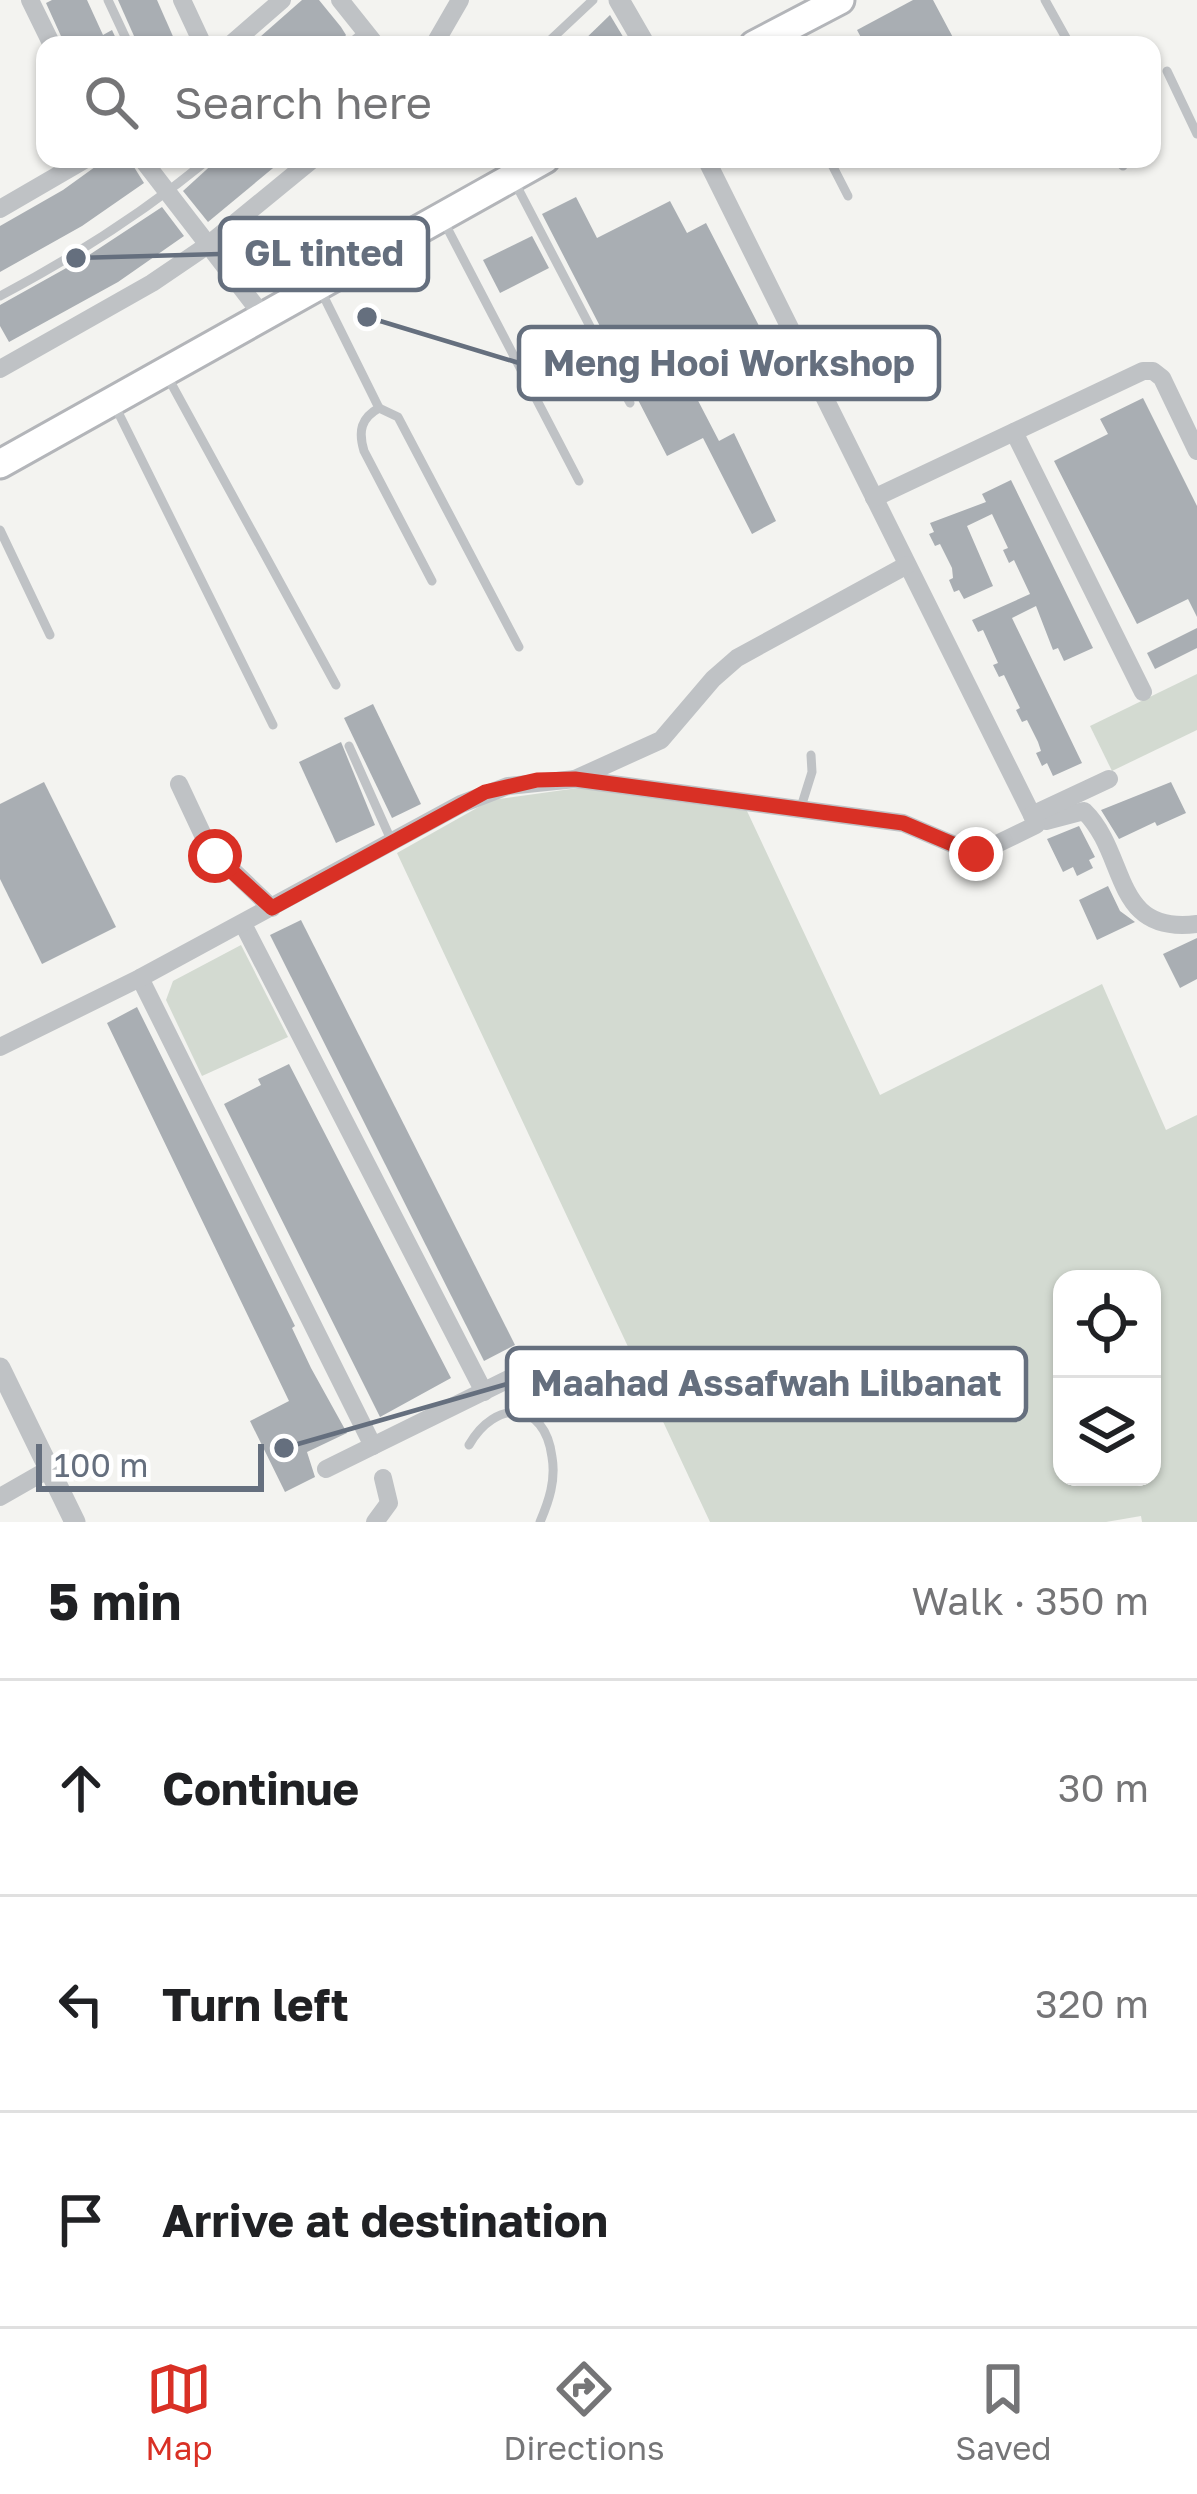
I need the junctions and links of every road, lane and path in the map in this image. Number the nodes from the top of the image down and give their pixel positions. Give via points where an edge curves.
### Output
1 (31, 0) edge
2 (108, 0) edge
3 (182, 0) edge
4 (340, 0) edge
5 (460, 0) edge
6 (593, 0) edge
7 (619, 0) edge
8 (840, 0) edge
9 (1045, 0) edge
10 (270, 5) edge
11 (48, 36) edge
12 (126, 36) edge
13 (199, 36) edge
14 (239, 36) edge
15 (360, 36) edge
16 (439, 36) edge
17 (555, 36) edge
18 (640, 36) edge
19 (776, 36) edge
20 (1065, 36) edge
21 (1167, 71) dead end
22 (1197, 134) edge
23 (71, 168) edge
24 (149, 168) edge
25 (197, 168) edge
26 (303, 168) edge
27 (528, 168) edge
28 (710, 168) edge
29 (834, 168) edge
30 (512, 177) junction
31 (167, 193) junction
32 (848, 196) dead end
33 (0, 209) edge
34 (440, 216) junction
35 (208, 245) junction
36 (318, 284) junction
37 (0, 296) edge
38 (263, 316) junction
39 (2, 365) edge
40 (165, 370) junction
41 (112, 401) junction
42 (630, 403) dead end
43 (380, 408) junction
44 (1014, 432) junction
45 (1197, 451) edge
46 (0, 464) edge
47 (579, 481) dead end
48 (874, 498) junction
49 (0, 530) edge
50 (908, 565) junction
51 (432, 581) dead end
52 (50, 635) dead end
53 (519, 647) dead end
54 (336, 686) dead end
55 (1142, 692) dead end
56 (273, 725) dead end
57 (349, 746) dead end
58 (812, 754) dead end
59 (575, 779) junction
60 (1109, 779) dead end
61 (179, 784) dead end
62 (800, 809) junction
63 (1034, 820) junction
64 (392, 842) junction
65 (272, 908) junction
66 (243, 924) junction
67 (1197, 924) edge
68 (140, 979) junction
69 (0, 1047) edge
70 (0, 1368) edge
71 (531, 1368) dead end
72 (484, 1392) junction
73 (7, 1401) edge
74 (497, 1414) junction
75 (470, 1445) dead end
76 (373, 1446) junction
77 (49, 1468) junction
78 (326, 1469) dead end
79 (383, 1478) dead end
80 (0, 1497) edge
81 (75, 1522) edge
82 (375, 1522) edge
83 (540, 1522) edge

1 - 11 street
2 - 12 lane
3 - 13 street
4 - 15 street
5 - 16 street
6 - 17 lane
7 - 18 street
8 - 19 main road
9 - 20 lane
10 - 14 street
21 - 22 lane
23 - 33 street
24 - 31 street
25 - 31 lane
26 - 35 street
27 - 30 main road
28 - 48 street
29 - 32 lane
30 - 34 main road
30 - 42 lane
31 - 35 street
31 - 37 lane
34 - 36 main road
34 - 47 lane
35 - 38 street
35 - 39 street
36 - 38 main road
36 - 43 lane
38 - 40 main road
40 - 41 main road
40 - 54 lane
41 - 46 main road
41 - 56 lane
43 - 51 lane via 363,422 364,451
43 - 53 lane via 398,416
44 - 45 street via 1153,371
44 - 48 street
44 - 55 street
48 - 50 street
49 - 52 lane
50 - 59 street via 737,658 661,740
50 - 63 street
57 - 64 lane
58 - 62 lane
59 - 62 street
59 - 64 street via 485,792
60 - 63 street
61 - 65 street via 209,848
62 - 63 street via 903,823 976,854
63 - 67 street via 1084,811 1145,917 1172,927
64 - 65 street
65 - 66 street
66 - 68 street
66 - 72 street
68 - 69 street
68 - 76 street
70 - 73 street
71 - 72 street
72 - 74 lane
72 - 76 street
73 - 77 street
74 - 75 lane
74 - 83 lane via 520,1412 548,1442 552,1486
76 - 78 street
77 - 80 street
77 - 81 street
79 - 82 street via 389,1503

